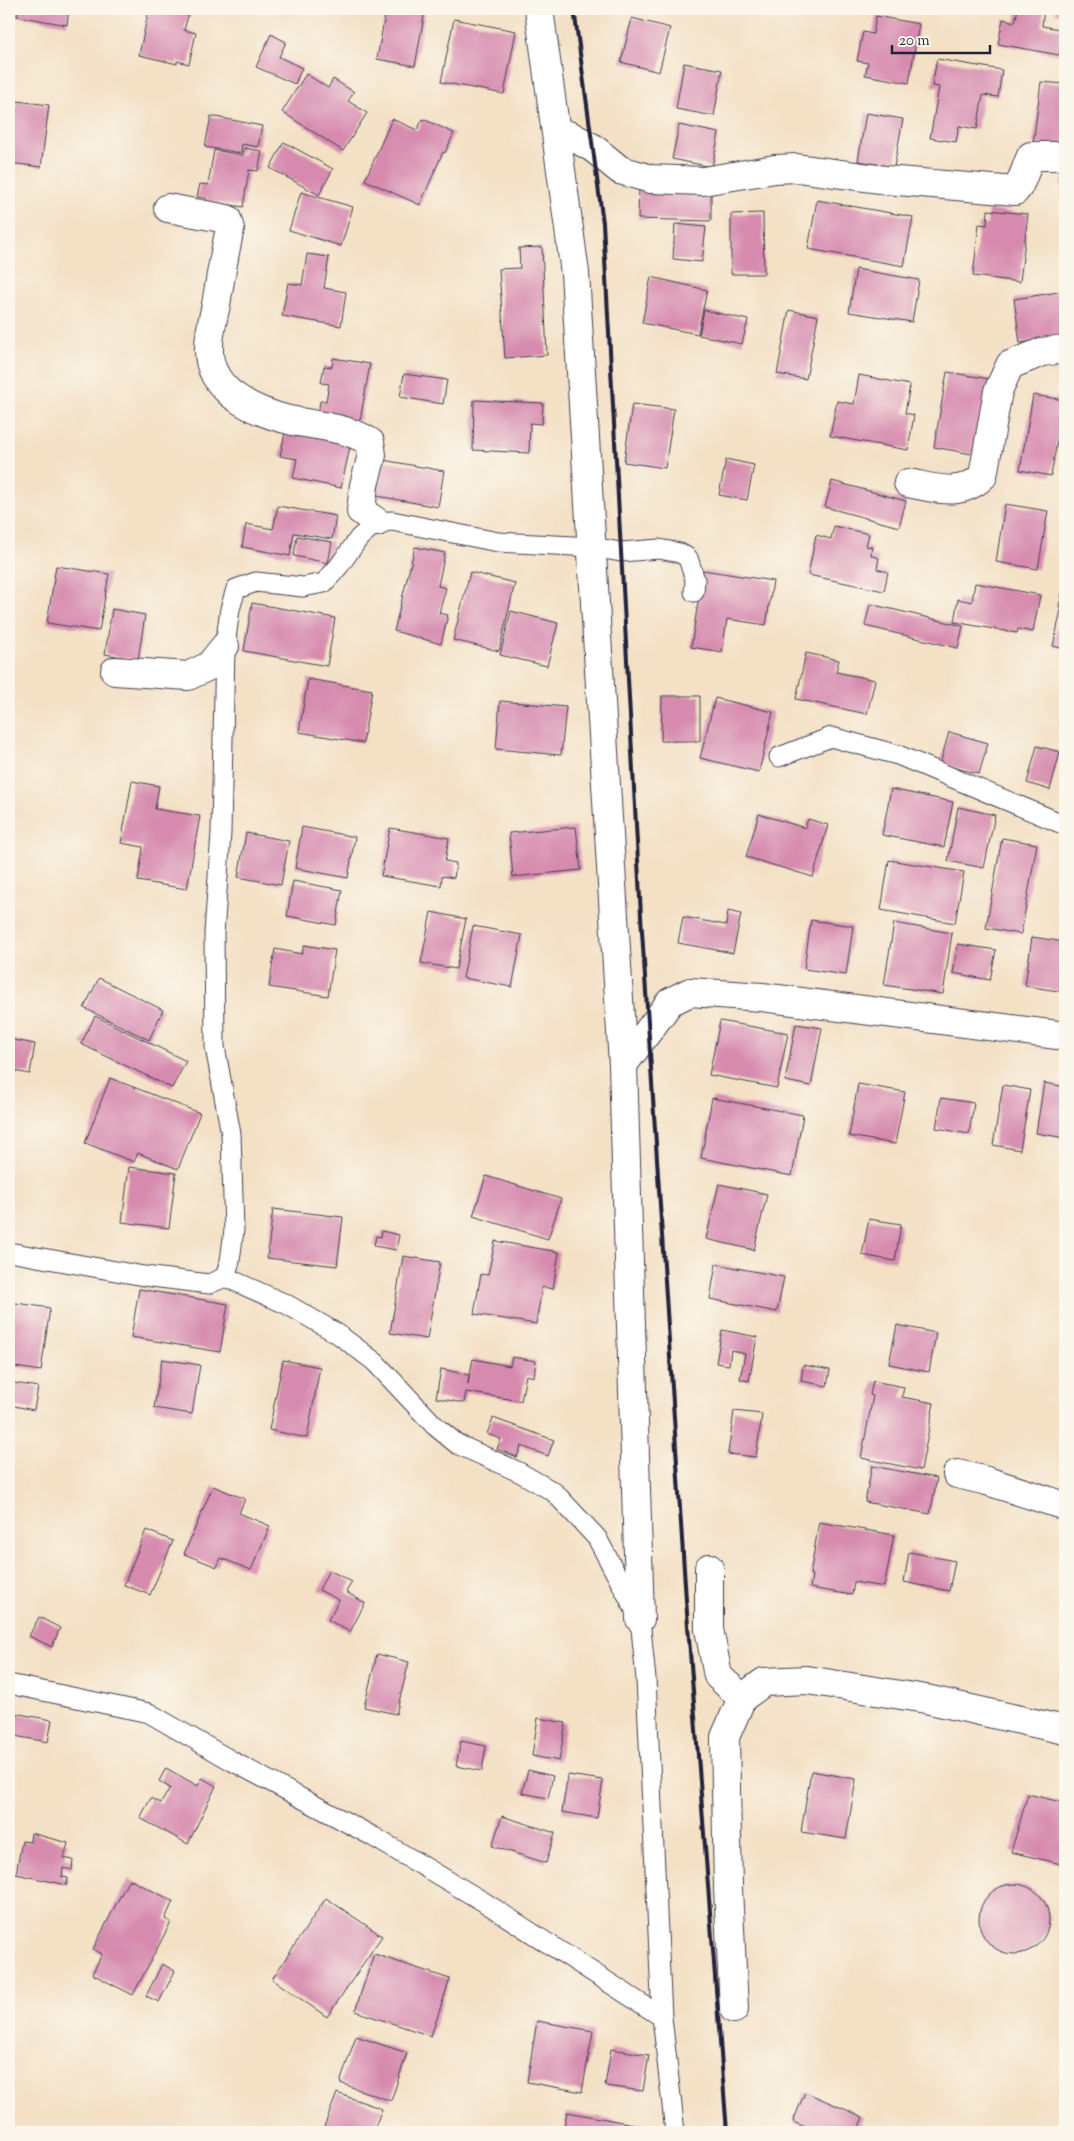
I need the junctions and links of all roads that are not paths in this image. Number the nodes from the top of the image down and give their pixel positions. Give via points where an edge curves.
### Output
1 (539, 9) edge
2 (556, 131) junction
3 (1065, 156) edge
4 (168, 208) dead end
5 (1065, 349) edge
6 (908, 483) dead end
7 (377, 522) junction
8 (592, 547) junction
9 (694, 592) dead end
10 (225, 646) junction
11 (116, 671) dead end
12 (779, 757) dead end
13 (1065, 825) edge
14 (1065, 1036) edge
15 (623, 1065) junction
16 (9, 1252) edge
17 (225, 1277) junction
18 (957, 1474) dead end
19 (1065, 1506) edge
20 (709, 1568) dead end
21 (640, 1619) junction
22 (9, 1684) edge
23 (742, 1698) junction
24 (1065, 1730) edge
25 (734, 2009) dead end
26 (662, 2017) junction
27 (675, 2132) edge

1 - 2 street
2 - 3 street via 593,148 620,170 650,178 682,181 797,168 886,180 1015,191 1031,156
2 - 8 street via 575,273
4 - 7 street via 227,219 230,229 209,348 218,380 235,398 257,410 358,434 370,442 372,455 361,511
5 - 6 street via 1042,352 1010,365 998,391 983,476 974,485 951,491
7 - 8 lane via 392,521 498,542
7 - 10 lane via 359,538 340,566 324,582 303,586 256,582 236,589
8 - 9 lane via 621,552 659,550 680,553 688,558 695,580
8 - 15 street
10 - 11 street via 209,666 188,676
10 - 17 lane via 221,834 214,934 215,1047 230,1134 234,1220
12 - 13 lane via 831,737 898,755
14 - 15 street via 762,997 690,992 670,1002
15 - 21 street
16 - 17 lane via 210,1284
17 - 21 lane via 288,1305 338,1334 375,1362 457,1444 554,1492 597,1538
18 - 19 street
20 - 23 street via 709,1629 718,1676
21 - 26 lane via 646,1678
22 - 26 lane via 149,1713 484,1902
23 - 24 street via 764,1682 807,1680 926,1699
23 - 25 street via 725,1737
26 - 27 lane

